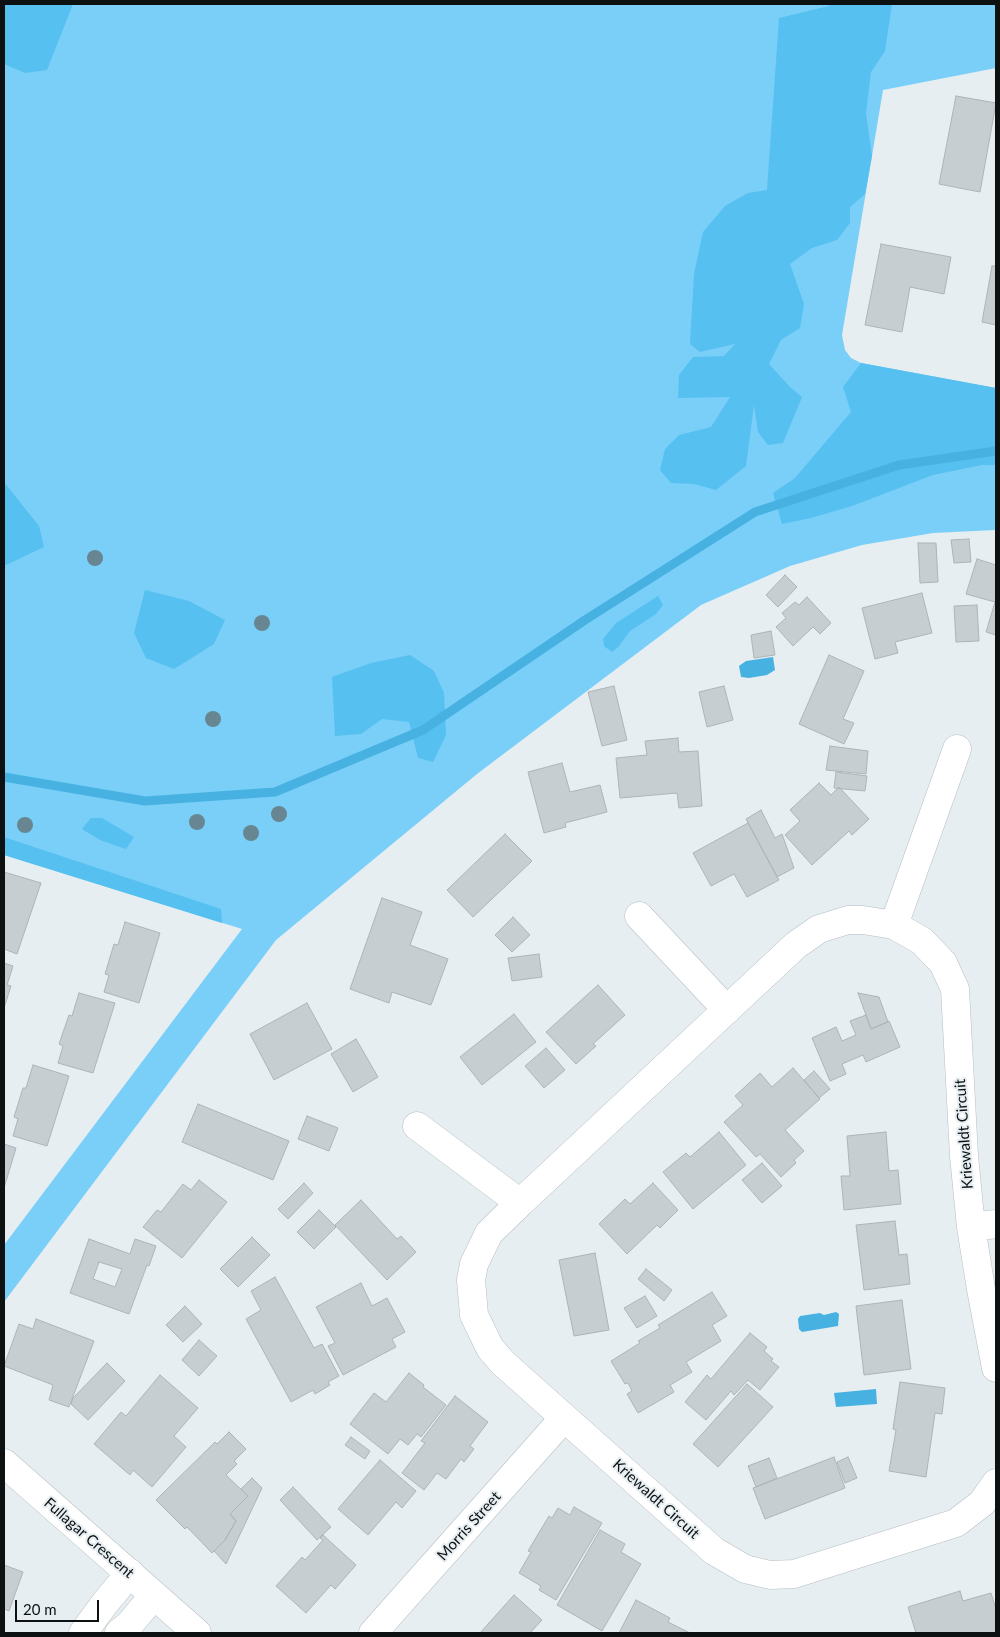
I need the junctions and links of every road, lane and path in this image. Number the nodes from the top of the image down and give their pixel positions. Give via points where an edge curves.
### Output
1 (957, 749) dead end
2 (639, 916) dead end
3 (894, 925) junction
4 (727, 1010) junction
5 (417, 1126) dead end
6 (520, 1203) junction
7 (984, 1225) edge
8 (996, 1368) edge
9 (564, 1418) junction
10 (4, 1463) edge
11 (996, 1483) edge
12 (130, 1573) junction
13 (154, 1595) junction
14 (83, 1633) edge
15 (119, 1633) edge
16 (197, 1633) edge
17 (373, 1633) edge

1 - 3 street
2 - 4 street
3 - 4 street, Kriewaldt Circuit via 848,920 819,929 796,945
3 - 7 street, Kriewaldt Circuit via 922,941 943,963 955,989 964,1156
4 - 6 street, Kriewaldt Circuit
5 - 6 street
6 - 9 street, Kriewaldt Circuit via 489,1233 474,1264 470,1280 474,1315 490,1348 503,1363
7 - 8 street, Kriewaldt Circuit via 980,1290
9 - 11 street, Kriewaldt Circuit via 714,1551 746,1569 770,1575 794,1574 956,1523 982,1503
9 - 17 street, Morris Street
10 - 12 street, Fullagar Crescent
12 - 13 street, Fullagar Crescent
12 - 14 street
13 - 15 street
13 - 16 street, Fullagar Crescent

